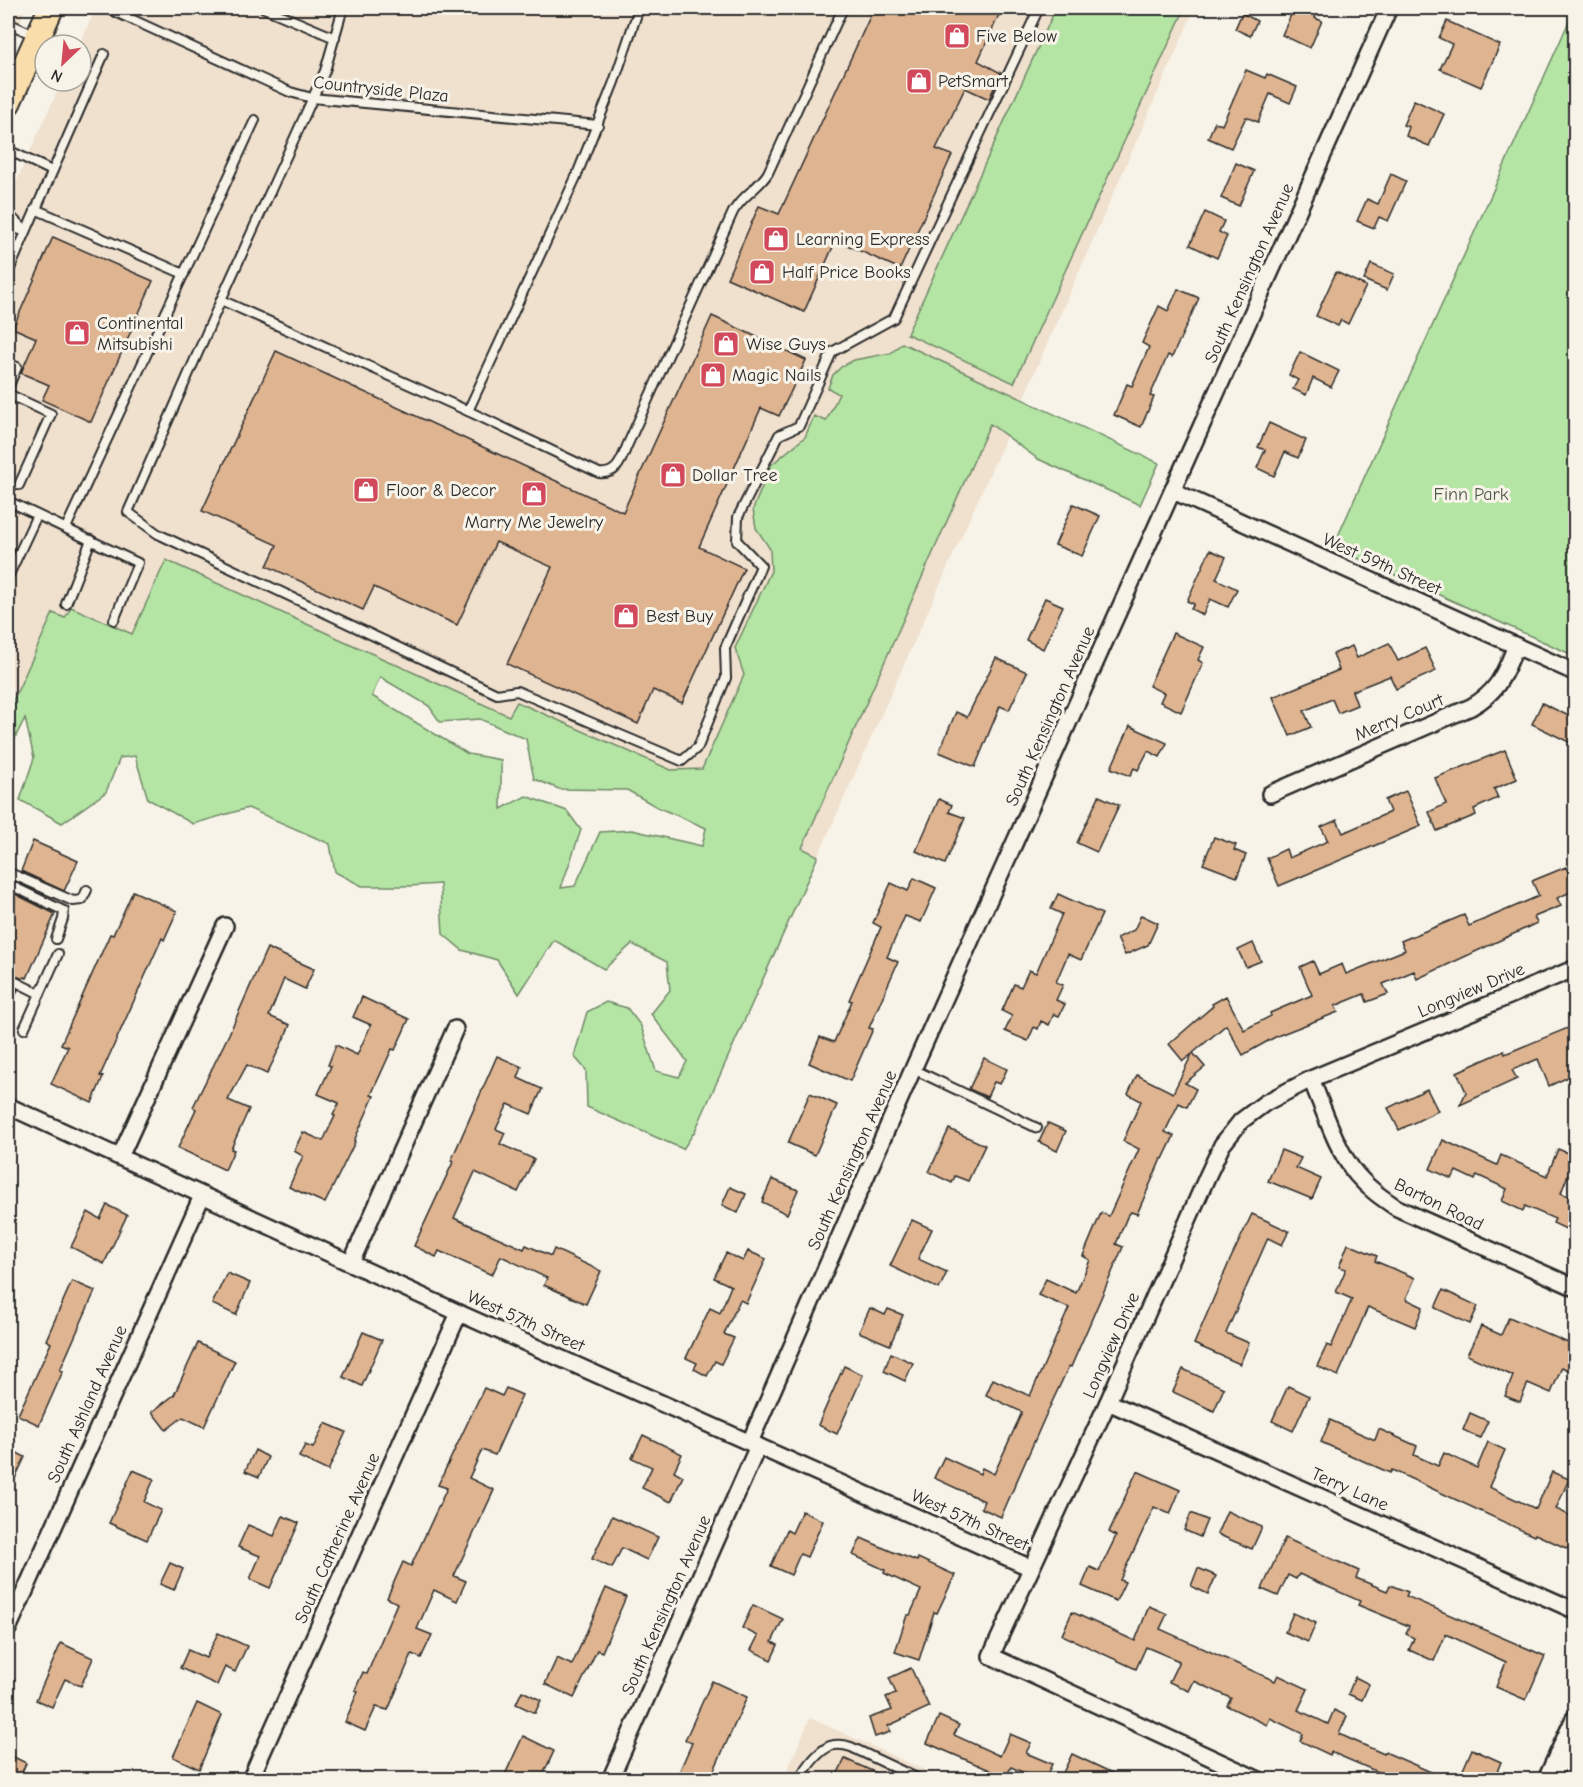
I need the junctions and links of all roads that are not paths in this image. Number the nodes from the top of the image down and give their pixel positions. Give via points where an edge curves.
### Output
1 (51, 8) edge
2 (107, 8) edge
3 (264, 8) edge
4 (343, 8) edge
5 (639, 8) edge
6 (843, 8) edge
7 (1039, 8) edge
8 (1389, 8) edge
9 (8, 23) edge
10 (40, 33) edge
11 (33, 35) edge
12 (334, 38) junction
13 (33, 48) edge
14 (104, 54) dead end
15 (312, 99) junction
16 (8, 104) edge
17 (255, 120) dead end
18 (598, 125) junction
19 (8, 150) edge
20 (52, 171) junction
21 (36, 209) junction
22 (8, 214) edge
23 (8, 227) edge
24 (26, 231) junction
25 (8, 273) edge
26 (184, 274) junction
27 (221, 300) junction
28 (8, 363) edge
29 (8, 388) edge
30 (8, 394) edge
31 (468, 411) junction
32 (19, 485) dead end
33 (1173, 491) junction
34 (8, 501) edge
35 (37, 515) junction
36 (66, 528) junction
37 (91, 540) junction
38 (8, 577) edge
39 (66, 604) dead end
40 (114, 620) dead end
41 (1516, 646) junction
42 (1575, 673) edge
43 (1269, 794) dead end
44 (8, 875) edge
45 (8, 884) edge
46 (87, 890) dead end
47 (225, 926) dead end
48 (56, 939) dead end
49 (58, 954) dead end
50 (1575, 968) edge
51 (8, 978) edge
52 (40, 994) junction
53 (24, 1029) dead end
54 (455, 1029) dead end
55 (913, 1069) junction
56 (1311, 1078) junction
57 (8, 1106) edge
58 (1037, 1128) dead end
59 (120, 1157) junction
60 (202, 1196) junction
61 (351, 1263) junction
62 (1575, 1288) edge
63 (459, 1312) junction
64 (1108, 1402) junction
65 (754, 1444) junction
66 (1031, 1568) junction
67 (1575, 1611) edge
68 (8, 1629) edge
69 (1575, 1721) edge
70 (250, 1779) edge
71 (610, 1779) edge
72 (799, 1779) edge
73 (921, 1779) edge
74 (1259, 1779) edge
75 (1549, 1779) edge

1 - 10 main road
2 - 15 lane, Countryside Plaza
3 - 12 lane
4 - 12 lane
5 - 18 lane
6 - 31 lane via 768,173 733,212 617,468 607,474 599,473
7 - 27 lane via 894,318 832,352 799,426 779,435 738,517 737,541 761,566 725,648 726,678 699,747 682,761 518,691 497,694 158,534 128,512
8 - 33 street, South Kensington Avenue
9 - 11 lane
12 - 15 lane
13 - 16 main road
14 - 20 lane
15 - 18 lane, Countryside Plaza
15 - 27 lane
17 - 26 lane
18 - 31 lane
19 - 20 lane
20 - 21 lane
21 - 24 lane
21 - 26 lane
22 - 24 lane
23 - 24 lane
24 - 25 lane
26 - 36 lane
27 - 31 lane
28 - 29 lane via 17,367
30 - 32 lane via 51,414
33 - 41 street, West 59th Street
33 - 55 street, South Kensington Avenue
34 - 35 lane
35 - 36 lane
35 - 38 lane
36 - 37 lane
37 - 39 lane
37 - 40 lane via 138,563
41 - 42 street, West 59th Street
41 - 43 street, Merry Court via 1500,682 1477,704
44 - 46 lane via 73,901 82,900
45 - 48 lane via 64,911
47 - 59 street
49 - 52 lane
50 - 56 street, Longview Drive
51 - 52 lane
52 - 53 lane
54 - 61 street
55 - 58 lane
55 - 65 street, South Kensington Avenue
56 - 62 street, Barton Road via 1343,1153 1375,1193 1397,1208
56 - 64 street, Longview Drive via 1241,1121 1222,1146
57 - 59 street, West 57th Street
59 - 60 street, West 57th Street
60 - 61 street, West 57th Street
60 - 68 street, South Ashland Avenue
61 - 63 street, West 57th Street
63 - 65 street, West 57th Street
63 - 70 street, South Catherine Avenue
64 - 66 street, Longview Drive
64 - 67 street, Terry Lane
65 - 66 street, West 57th Street
65 - 71 street, South Kensington Avenue
66 - 74 street, Longview Drive via 991,1656
69 - 75 street
72 - 73 lane via 816,1758 831,1746 841,1745

